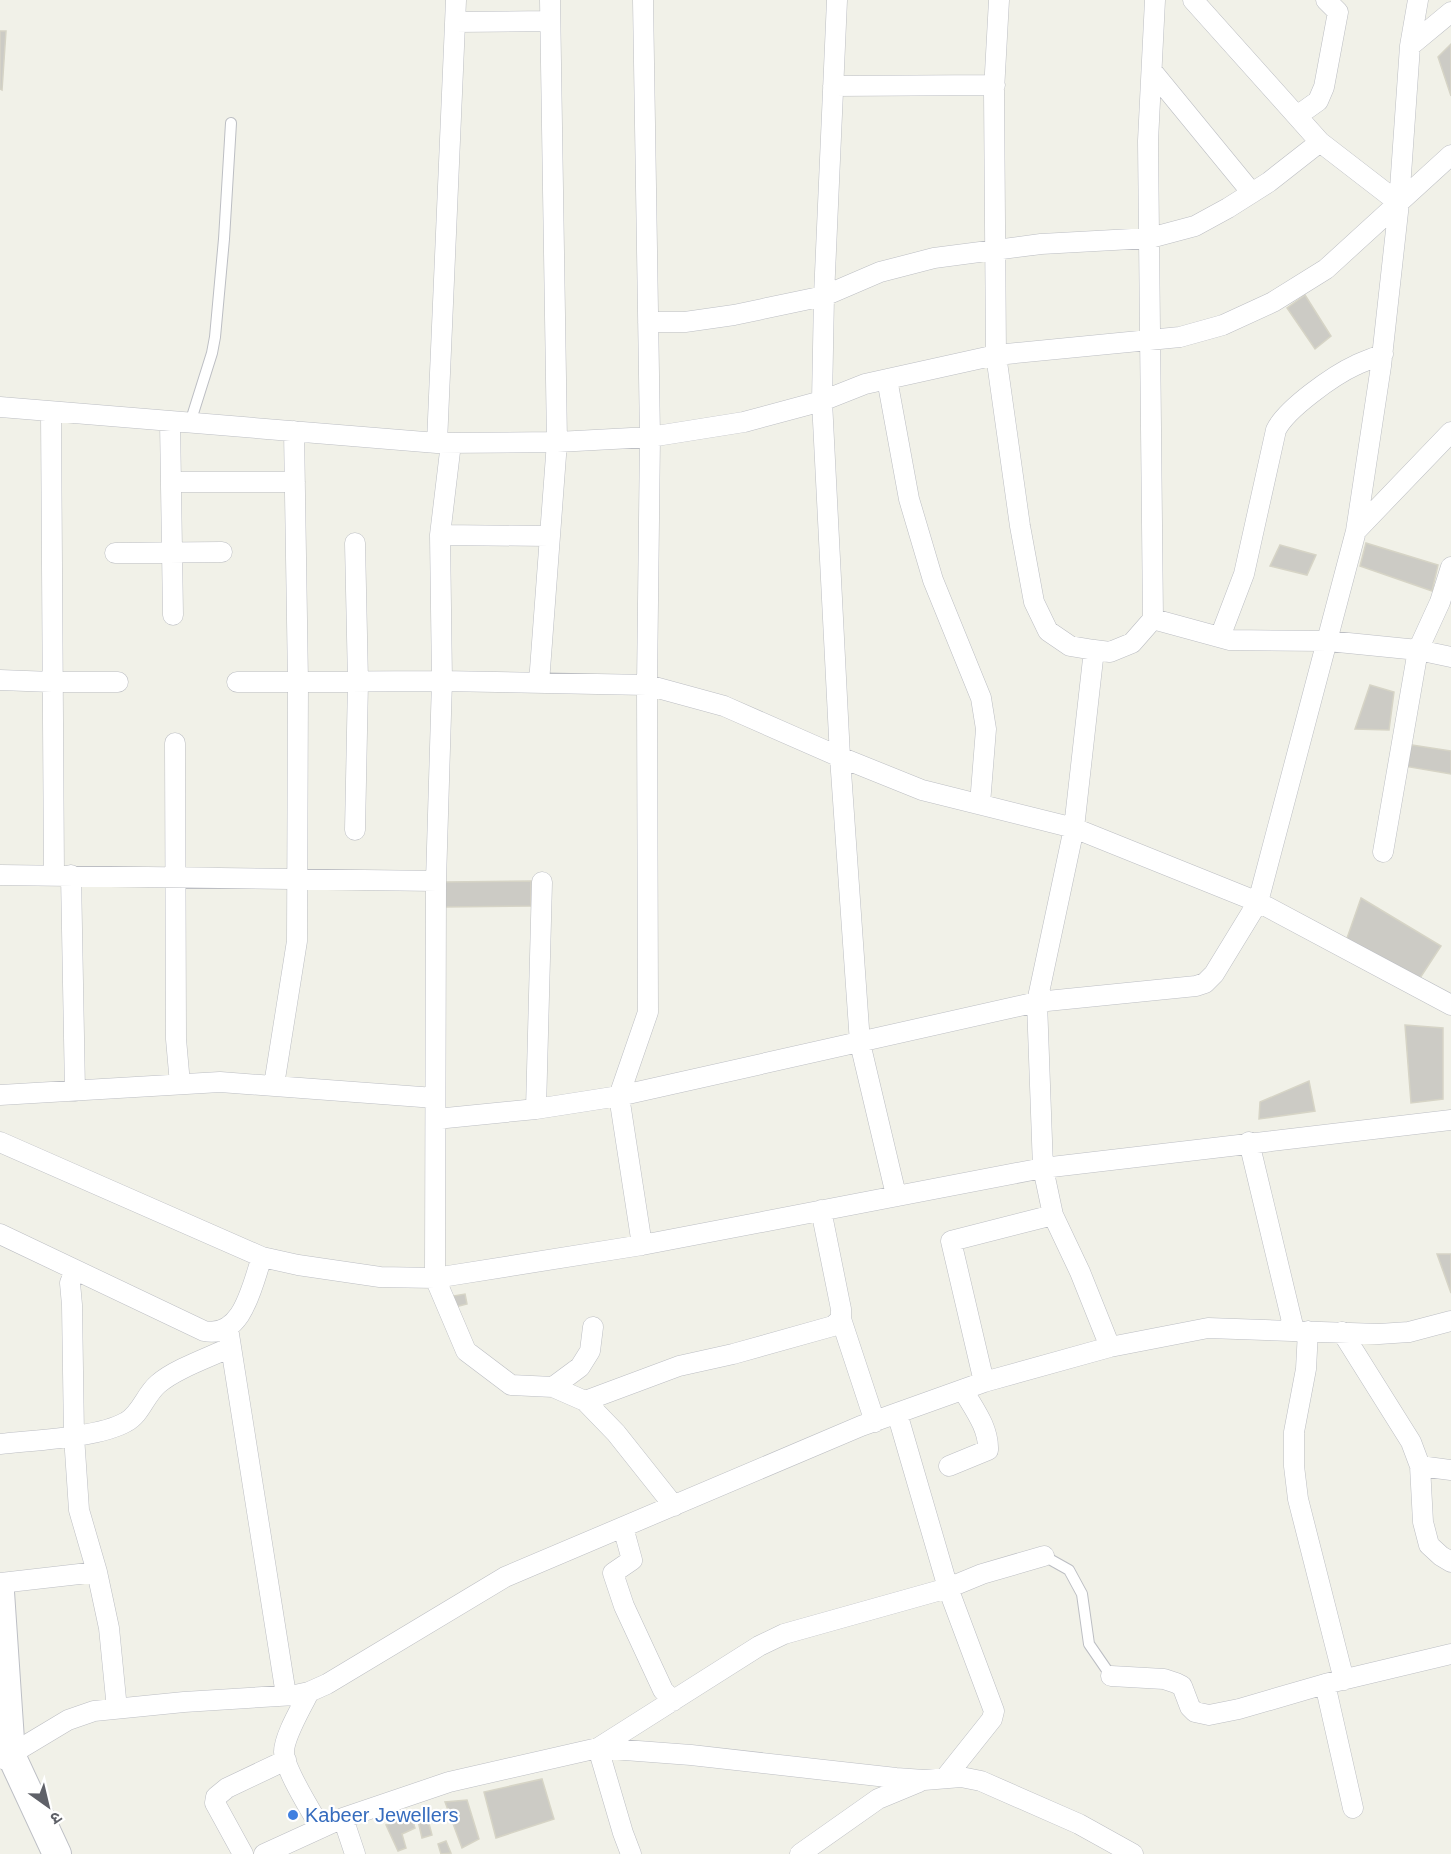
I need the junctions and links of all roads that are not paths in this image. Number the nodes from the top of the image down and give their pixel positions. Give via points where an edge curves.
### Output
1 (456, 0) edge
2 (550, 0) edge
3 (643, 0) edge
4 (837, 0) edge
5 (999, 0) edge
6 (1155, 0) edge
7 (1193, 0) edge
8 (1326, 0) edge
9 (1418, 0) edge
10 (1451, 12) edge
11 (549, 21) junction
12 (455, 22) junction
13 (1410, 46) junction
14 (1152, 71) junction
15 (995, 85) junction
16 (833, 86) junction
17 (1297, 116) junction
18 (231, 123) dead end
19 (1320, 142) junction
20 (1451, 155) edge
21 (1252, 193) junction
22 (1399, 203) junction
23 (1150, 238) junction
24 (995, 250) junction
25 (824, 296) junction
26 (648, 322) junction
27 (1151, 341) junction
28 (1383, 354) junction
29 (996, 355) junction
30 (887, 379) junction
31 (822, 401) junction
32 (0, 407) edge
33 (51, 412) junction
34 (170, 421) junction
35 (190, 423) junction
36 (294, 431) junction
37 (1451, 432) edge
38 (650, 437) junction
39 (557, 442) junction
40 (444, 443) junction
41 (171, 482) junction
42 (295, 482) junction
43 (1356, 531) junction
44 (440, 535) junction
45 (549, 536) junction
46 (355, 543) dead end
47 (171, 552) junction
48 (222, 552) dead end
49 (115, 553) dead end
50 (1451, 567) edge
51 (173, 615) dead end
52 (1153, 619) junction
53 (1220, 637) junction
54 (1328, 641) junction
55 (1094, 650) junction
56 (1418, 650) junction
57 (1451, 657) edge
58 (0, 680) edge
59 (441, 681) junction
60 (52, 682) junction
61 (118, 682) dead end
62 (237, 682) dead end
63 (298, 682) junction
64 (358, 682) junction
65 (539, 683) junction
66 (647, 685) junction
67 (175, 743) dead end
68 (840, 757) junction
69 (980, 804) junction
70 (1074, 828) junction
71 (355, 830) dead end
72 (1383, 852) dead end
73 (0, 875) edge
74 (63, 875) junction
75 (176, 877) junction
76 (297, 879) junction
77 (436, 881) junction
78 (542, 882) dead end
79 (1258, 902) junction
80 (1037, 1002) junction
81 (1451, 1005) edge
82 (860, 1043) junction
83 (180, 1084) junction
84 (274, 1085) junction
85 (75, 1091) junction
86 (0, 1095) edge
87 (620, 1096) junction
88 (435, 1098) junction
89 (536, 1109) junction
90 (436, 1119) junction
91 (1451, 1120) edge
92 (0, 1142) edge
93 (1249, 1143) junction
94 (1043, 1168) junction
95 (896, 1195) junction
96 (821, 1210) junction
97 (1053, 1215) junction
98 (0, 1234) edge
99 (642, 1245) junction
100 (262, 1257) junction
101 (75, 1270) junction
102 (435, 1278) junction
103 (841, 1319) junction
104 (1451, 1322) edge
105 (593, 1327) dead end
106 (1301, 1330) junction
107 (1342, 1332) junction
108 (230, 1337) junction
109 (1110, 1347) junction
110 (984, 1382) junction
111 (553, 1387) junction
112 (963, 1390) junction
113 (585, 1401) junction
114 (897, 1413) junction
115 (875, 1422) junction
116 (74, 1436) junction
117 (0, 1444) edge
118 (949, 1466) dead end
119 (1420, 1466) junction
120 (1451, 1470) edge
121 (674, 1506) junction
122 (623, 1527) junction
123 (1044, 1556) joint
124 (1451, 1562) edge
125 (97, 1572) junction
126 (0, 1583) edge
127 (948, 1588) junction
128 (0, 1592) edge
129 (1451, 1654) edge
130 (1111, 1676) joint
131 (1344, 1680) junction
132 (1325, 1684) junction
133 (309, 1692) junction
134 (286, 1695) junction
135 (673, 1701) junction
136 (117, 1709) junction
137 (598, 1748) junction
138 (5, 1757) edge
139 (286, 1760) junction
140 (945, 1778) junction
141 (924, 1780) junction
142 (1353, 1808) dead end
143 (343, 1818) junction
144 (321, 1828) junction
145 (57, 1854) edge
146 (243, 1854) edge
147 (264, 1854) edge
148 (355, 1854) edge
149 (631, 1854) edge
150 (800, 1854) edge
151 (1133, 1854) edge

1 - 12 street
2 - 11 street
3 - 26 street
4 - 16 street
5 - 15 street
6 - 14 street
7 - 17 street
8 - 17 street via 1338,12 1324,87 1318,101
9 - 13 street
10 - 13 street
11 - 12 street
11 - 39 street
12 - 40 street
13 - 22 street
14 - 21 street
14 - 23 street via 1148,141
15 - 16 street
15 - 24 street
16 - 25 street
17 - 19 street
18 - 35 lane via 215,337
19 - 21 street
19 - 22 street
20 - 22 street
21 - 23 street via 1195,226
22 - 27 street via 1326,269 1273,302 1223,326
22 - 28 street
23 - 24 street
23 - 27 street
24 - 25 street via 934,258 880,272
24 - 29 street
25 - 26 street via 734,315 685,322
25 - 31 street
26 - 38 street
27 - 29 street
27 - 52 street
28 - 43 street
28 - 53 street via 1344,372 1298,404 1279,424 1244,574
29 - 30 street
29 - 55 street via 1034,602 1048,631 1070,646
30 - 31 street
30 - 69 street via 909,499 933,580 981,698 987,729
31 - 38 street via 744,422
31 - 68 street
32 - 33 street
33 - 34 street
33 - 60 street
34 - 35 street
34 - 41 street
35 - 36 street
36 - 40 street
36 - 42 street
37 - 43 street
38 - 39 street
38 - 66 street
39 - 40 street
39 - 45 street
40 - 44 street
41 - 42 street
41 - 47 street
42 - 63 street
43 - 54 street
44 - 45 street
44 - 59 street
45 - 65 street
46 - 64 street
47 - 48 street
47 - 49 street
47 - 51 street
50 - 56 street
52 - 53 street
52 - 55 street via 1132,643 1110,651
53 - 54 street
54 - 56 street
54 - 79 street
55 - 70 street
56 - 57 street
56 - 72 street
58 - 60 street
59 - 64 street
59 - 65 street
59 - 77 street
60 - 61 street
60 - 74 street
62 - 63 street
63 - 64 street
63 - 76 street
64 - 71 street
65 - 66 street
66 - 68 street via 724,706
66 - 87 street via 648,1012
67 - 75 street
68 - 69 street via 922,790
68 - 82 street
69 - 70 street
70 - 79 street
70 - 80 street
73 - 74 street
74 - 75 street
74 - 85 street
75 - 76 street
75 - 83 street via 176,1039
76 - 77 street
76 - 84 street via 297,941
77 - 88 street
78 - 89 street
79 - 80 street via 1205,983
79 - 81 street
80 - 82 street
80 - 94 street
82 - 87 street
82 - 95 street
83 - 84 street
83 - 85 street
84 - 88 street
85 - 86 street
87 - 89 street
87 - 99 street
88 - 90 street
89 - 90 street
90 - 102 street
91 - 93 street
92 - 100 street
93 - 94 street
93 - 106 street
94 - 95 street
94 - 97 street
95 - 96 street
96 - 99 street
96 - 103 street
97 - 109 street
97 - 110 street via 951,1241
98 - 101 street
99 - 102 street
100 - 102 street via 380,1277
100 - 108 street
101 - 108 street via 204,1331
101 - 116 street via 70,1283
102 - 111 street via 466,1351 511,1385
103 - 113 street via 833,1326 679,1366
103 - 115 street
104 - 107 street via 1409,1332
105 - 111 street via 590,1352 580,1367
106 - 107 street
106 - 109 street via 1208,1328
106 - 131 street via 1306,1369 1294,1432 1298,1499
107 - 119 street via 1411,1442
108 - 116 street via 156,1386 124,1424
108 - 134 street
109 - 110 street
110 - 112 street
111 - 113 street
112 - 114 street
112 - 118 street via 986,1431 988,1450
113 - 121 street
114 - 115 street
114 - 127 street
115 - 121 street
116 - 117 street
116 - 125 street via 79,1510
119 - 120 street
119 - 124 street via 1423,1522 1429,1545
121 - 122 street
122 - 133 street via 505,1577
122 - 135 street via 632,1560 613,1573 658,1680
123 - 127 street
123 - 130 lane via 1069,1570 1082,1594 1089,1644
125 - 126 street
125 - 136 street via 109,1628
127 - 135 street via 784,1634
127 - 140 street via 994,1711 992,1719
128 - 138 street
129 - 131 street
130 - 132 street via 1176,1683 1182,1686 1190,1707 1201,1715 1239,1709
131 - 132 street
132 - 142 street
133 - 134 street
133 - 139 street via 287,1740
134 - 136 street
135 - 137 street
136 - 138 street via 94,1711 68,1720
137 - 141 street
137 - 143 street via 449,1782
137 - 149 street
138 - 145 street
139 - 144 street
139 - 146 street via 216,1797 215,1803
140 - 141 street
140 - 151 street via 981,1781 1079,1824
141 - 150 street via 878,1799
143 - 144 street
143 - 148 street
144 - 147 street

